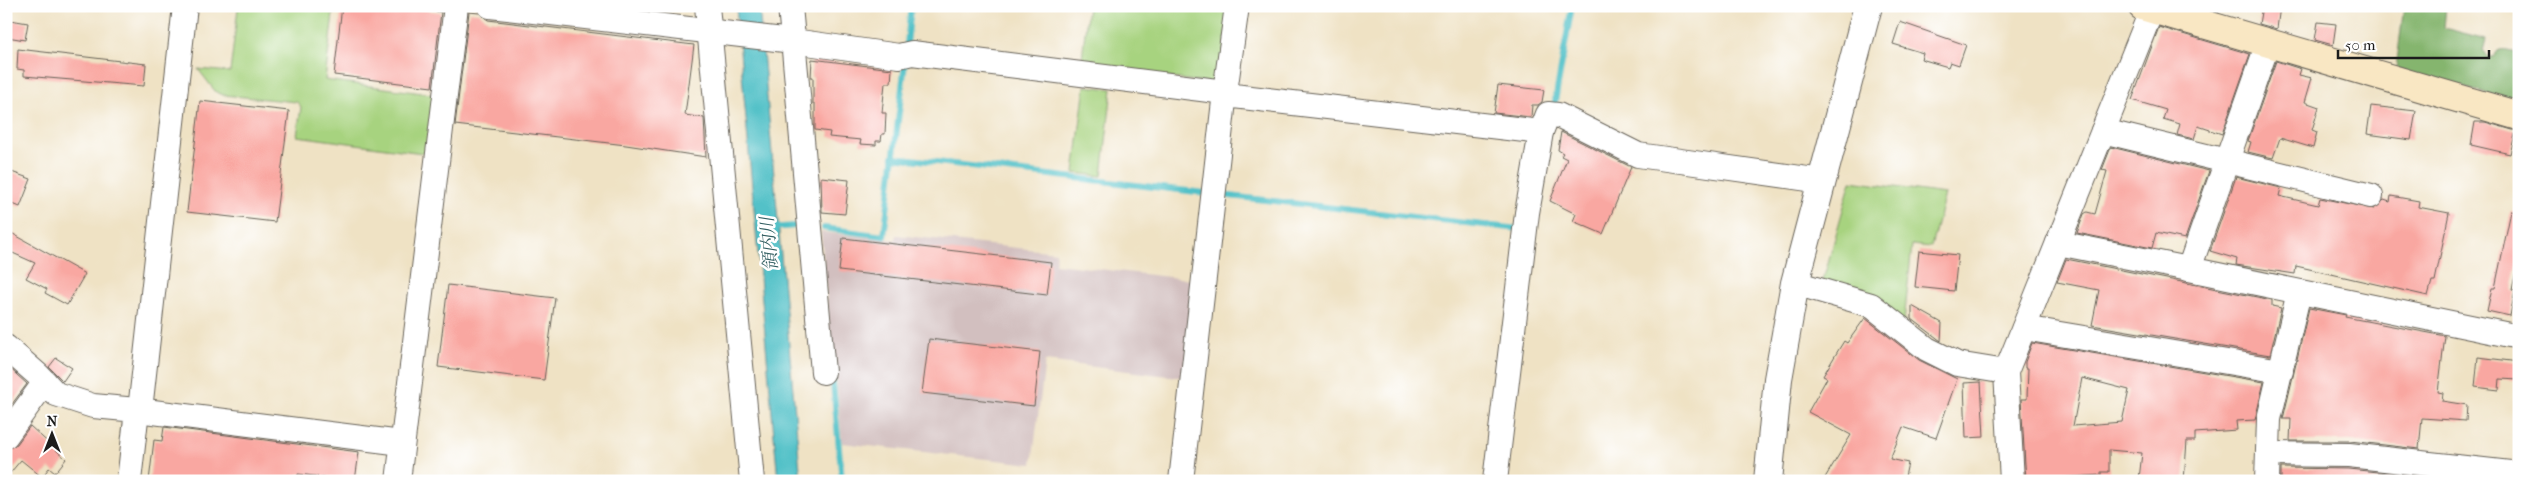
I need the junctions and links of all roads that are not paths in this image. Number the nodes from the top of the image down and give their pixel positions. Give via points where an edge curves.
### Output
1 (185, 6) edge
2 (456, 6) edge
3 (490, 6) edge
4 (706, 6) edge
5 (790, 6) edge
6 (1237, 6) edge
7 (1868, 6) edge
8 (2145, 7) edge
9 (711, 32) junction
10 (791, 41) junction
11 (2268, 43) junction
12 (1225, 94) junction
13 (2519, 116) edge
14 (2103, 131) junction
15 (1541, 132) junction
16 (2227, 161) junction
17 (1822, 182) junction
18 (2371, 196) dead end
19 (2058, 243) junction
20 (2189, 269) junction
21 (1795, 283) junction
22 (2299, 292) junction
23 (2024, 328) junction
24 (2519, 337) edge
25 (6, 347) edge
26 (2281, 371) junction
27 (823, 372) dead end
28 (2006, 372) junction
29 (45, 382) junction
30 (138, 410) junction
31 (6, 436) edge
32 (402, 443) junction
33 (2268, 454) junction
34 (2519, 474) edge
35 (129, 481) edge
36 (398, 481) edge
37 (752, 481) edge
38 (1181, 481) edge
39 (1494, 481) edge
40 (1768, 481) edge
41 (2012, 481) edge
42 (2267, 481) edge

1 - 30 street
2 - 32 street
3 - 9 street
4 - 9 street
5 - 10 street
6 - 12 street
7 - 17 street
8 - 11 main road
8 - 14 street
9 - 10 street
9 - 37 street
10 - 12 street
10 - 27 street
11 - 13 main road
11 - 16 street
12 - 15 street
12 - 38 street
14 - 16 street
14 - 19 street
15 - 17 street via 1548,114 1558,115 1638,155
15 - 39 street via 1527,213
16 - 18 street
16 - 20 street
17 - 21 street
19 - 20 street
19 - 23 street
20 - 22 street
21 - 28 street via 1871,305 1927,349 1957,364
21 - 40 street via 1778,379
22 - 24 street
22 - 26 street
23 - 26 street
23 - 28 street
25 - 29 street
26 - 33 street via 2269,419
28 - 41 street
29 - 30 street via 56,394 93,406
29 - 31 street
30 - 32 street
30 - 35 street
32 - 36 street
33 - 34 street via 2349,455
33 - 42 street

